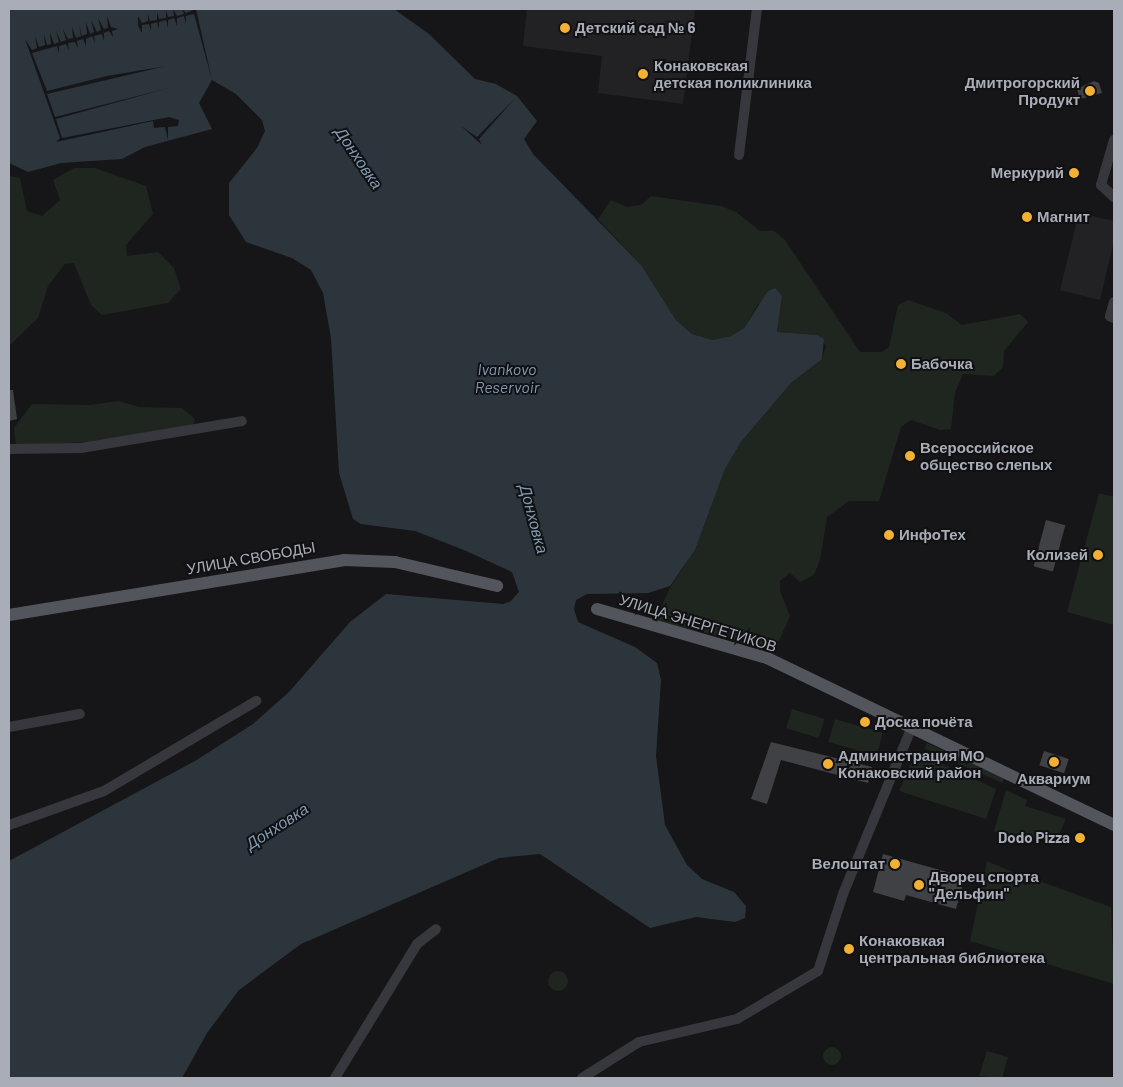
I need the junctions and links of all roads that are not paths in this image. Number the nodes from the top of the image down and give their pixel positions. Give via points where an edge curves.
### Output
1 (757, 9) edge
2 (1114, 140) edge
3 (739, 156) dead end
4 (1114, 197) edge
5 (1114, 302) edge
6 (1114, 318) edge
7 (242, 421) dead end
8 (9, 449) edge
9 (497, 586) dead end
10 (597, 610) dead end
11 (9, 615) edge
12 (256, 701) dead end
13 (80, 714) dead end
14 (9, 727) edge
15 (911, 729) junction
16 (9, 825) edge
17 (1114, 825) edge
18 (436, 929) dead end
19 (335, 1078) edge
20 (582, 1078) edge

1 - 3 street
2 - 4 street via 1101,185
5 - 6 street via 1110,316
7 - 8 street via 81,448
9 - 11 main road, УЛИЦА СВОБОДЫ via 395,562 344,560
10 - 15 main road, УЛИЦА ЭНЕРГЕТИКОВ via 767,658
12 - 16 street via 104,791
13 - 14 street
15 - 17 main road, УЛИЦА ЭНЕРГЕТИКОВ
15 - 20 street via 844,894 818,971 736,1020 639,1042
18 - 19 street via 417,944

